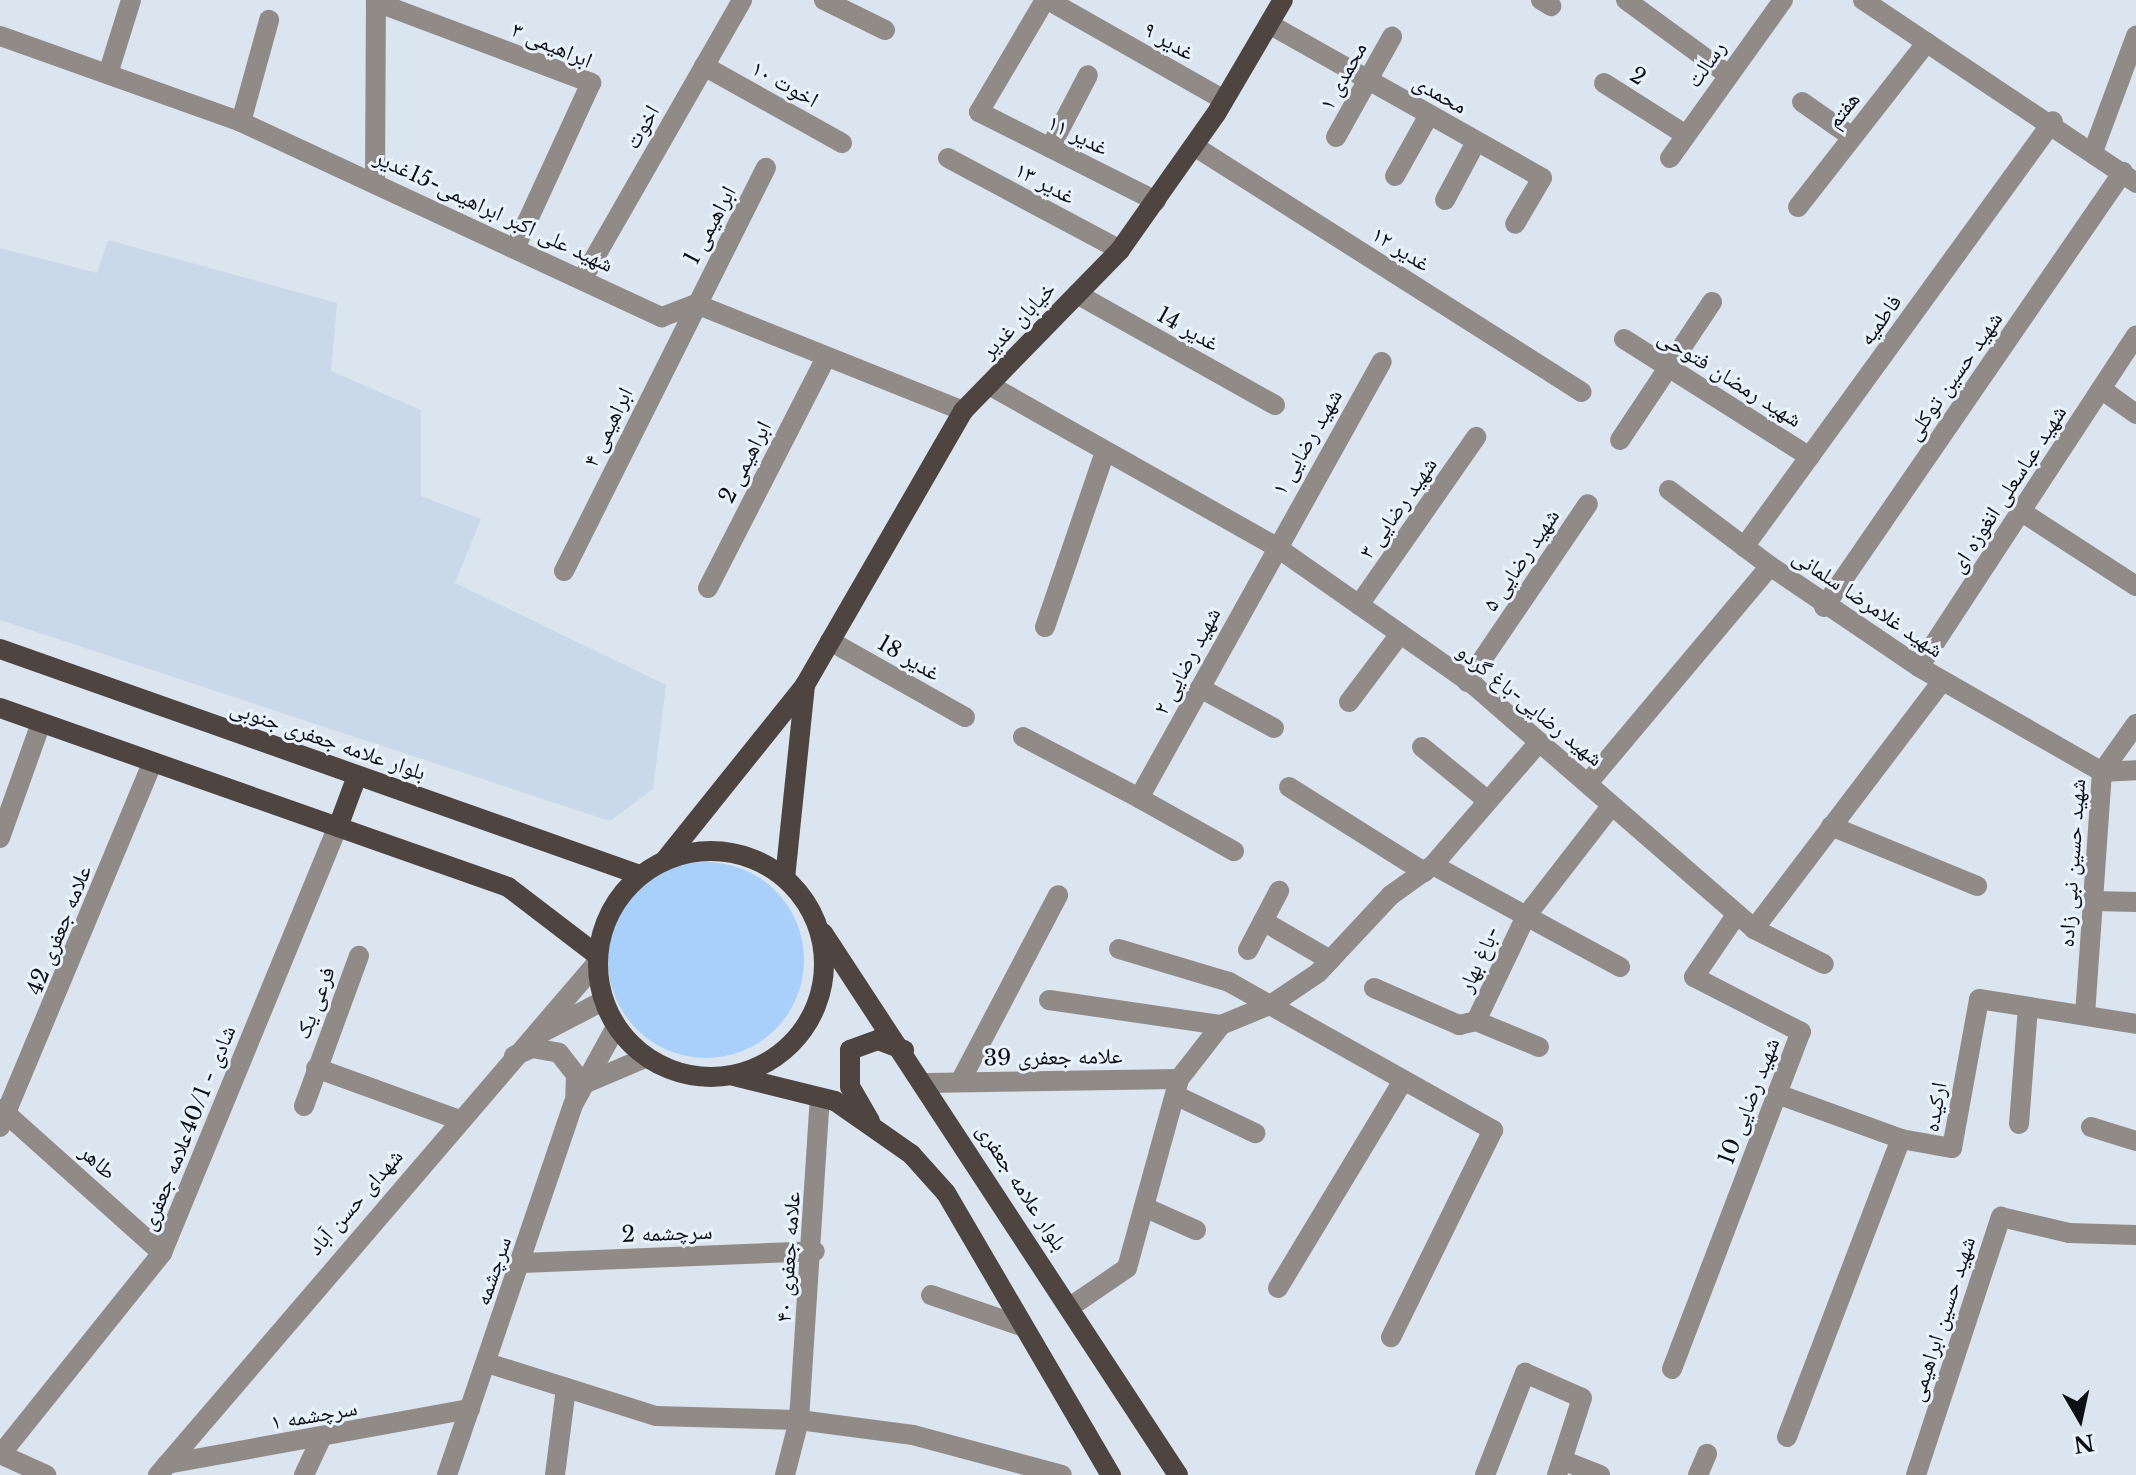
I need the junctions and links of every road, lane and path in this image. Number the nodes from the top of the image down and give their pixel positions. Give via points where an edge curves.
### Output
1 (131, 0) edge
2 (742, 0) edge
3 (824, 0) edge
4 (1046, 0) edge
5 (1283, 0) edge
6 (1626, 0) edge
7 (1783, 0) edge
8 (1863, 0) edge
9 (376, 1) edge
10 (269, 20) dead end
11 (1269, 24) junction
12 (885, 30) dead end
13 (0, 36) edge
14 (2136, 36) edge
15 (1392, 37) dead end
16 (1927, 42) junction
17 (704, 66) junction
18 (108, 74) junction
19 (1727, 74) junction
20 (1088, 75) dead end
21 (1369, 81) junction
22 (1604, 83) dead end
23 (1224, 100) junction
24 (1802, 102) dead end
25 (1429, 115) junction
26 (2053, 121) junction
27 (241, 122) junction
28 (1686, 135) junction
29 (1336, 137) dead end
30 (1852, 137) junction
31 (1476, 142) junction
32 (842, 143) dead end
33 (1194, 146) junction
34 (1050, 148) junction
35 (2094, 149) junction
36 (948, 158) dead end
37 (1670, 158) dead end
38 (766, 168) dead end
39 (1395, 176) dead end
40 (2130, 178) edge
41 (375, 183) junction
42 (1445, 200) dead end
43 (1156, 201) junction
44 (1798, 207) dead end
45 (1515, 224) dead end
46 (516, 246) junction
47 (1120, 250) junction
48 (583, 278) junction
49 (1077, 294) junction
50 (1712, 302) dead end
51 (696, 304) junction
52 (2136, 336) edge
53 (1624, 339) dead end
54 (826, 357) junction
55 (1382, 362) dead end
56 (1670, 368) junction
57 (989, 385) junction
58 (2101, 389) junction
59 (1581, 392) dead end
60 (1275, 405) dead end
61 (963, 411) junction
62 (2136, 414) edge
63 (1476, 437) dead end
64 (1620, 440) dead end
65 (1105, 452) junction
66 (1810, 457) junction
67 (1669, 490) dead end
68 (1588, 504) dead end
69 (2022, 512) junction
70 (1275, 546) junction
71 (1744, 547) junction
72 (1770, 566) junction
73 (564, 571) dead end
74 (2136, 586) edge
75 (708, 588) dead end
76 (1359, 605) junction
77 (1824, 607) junction
78 (1045, 627) dead end
79 (1400, 634) junction
80 (830, 641) junction
81 (0, 649) edge
82 (1919, 667) junction
83 (1942, 681) junction
84 (1467, 682) junction
85 (805, 685) junction
86 (1200, 688) junction
87 (1349, 702) dead end
88 (0, 708) edge
89 (965, 717) dead end
90 (41, 723) junction
91 (2136, 724) edge
92 (1274, 728) dead end
93 (1023, 737) dead end
94 (1539, 742) junction
95 (1422, 747) dead end
96 (152, 763) junction
97 (2136, 770) edge
98 (2102, 772) junction
99 (357, 776) junction
100 (1588, 783) junction
101 (1289, 787) dead end
102 (1139, 798) junction
103 (1488, 801) junction
104 (1612, 805) junction
105 (1831, 826) junction
106 (338, 827) junction
107 (0, 838) edge
108 (1234, 851) dead end
109 (665, 860) junction
110 (1428, 868) junction
111 (640, 875) junction
112 (785, 877) junction
113 (1977, 886) dead end
114 (1279, 891) dead end
115 (1058, 895) dead end
116 (2093, 901) junction
117 (2136, 902) edge
118 (1737, 914) junction
119 (1526, 916) junction
120 (1263, 921) junction
121 (820, 929) junction
122 (1754, 929) junction
123 (1119, 949) dead end
124 (1248, 950) dead end
125 (359, 956) dead end
126 (596, 960) junction
127 (1330, 960) junction
128 (1824, 964) dead end
129 (1620, 967) dead end
130 (1374, 988) dead end
131 (1049, 1000) dead end
132 (603, 1001) junction
133 (1272, 1004) junction
134 (2028, 1007) junction
135 (2085, 1015) junction
136 (1476, 1021) junction
137 (2136, 1024) edge
138 (1221, 1025) junction
139 (616, 1027) junction
140 (528, 1039) junction
141 (1539, 1047) dead end
142 (904, 1050) junction
143 (645, 1058) junction
144 (507, 1062) junction
145 (316, 1068) junction
146 (734, 1076) junction
147 (1403, 1081) junction
148 (960, 1082) junction
149 (586, 1083) junction
150 (927, 1083) junction
151 (1177, 1087) junction
152 (1777, 1094) junction
153 (820, 1098) junction
154 (574, 1103) junction
155 (304, 1106) dead end
156 (3, 1117) edge
157 (457, 1119) junction
158 (871, 1123) junction
159 (2019, 1124) dead end
160 (2091, 1127) dead end
161 (1255, 1133) dead end
162 (1901, 1139) junction
163 (2136, 1141) edge
164 (1144, 1207) junction
165 (1196, 1230) dead end
166 (2136, 1235) edge
167 (815, 1251) junction
168 (162, 1253) junction
169 (522, 1263) junction
170 (1278, 1288) dead end
171 (931, 1295) dead end
172 (1070, 1307) junction
173 (1024, 1327) junction
174 (1391, 1337) dead end
175 (487, 1363) junction
176 (1672, 1369) dead end
177 (566, 1388) junction
178 (470, 1409) junction
179 (799, 1420) junction
180 (1787, 1437) dead end
181 (320, 1440) junction
182 (0, 1454) edge
183 (1707, 1454) dead end
184 (1560, 1468) edge
185 (162, 1470) edge
186 (1025, 1470) edge
187 (46, 1475) edge
188 (304, 1475) edge
189 (447, 1475) edge
190 (555, 1475) edge
191 (785, 1475) edge
192 (1062, 1475) edge
193 (1111, 1475) edge
194 (1178, 1475) edge
195 (1485, 1475) edge
196 (1600, 1475) edge
197 (1698, 1475) edge
198 (1916, 1475) edge

1 - 18 street
2 - 17 street, اخوت
3 - 12 street
4 - 23 street, غدیر ۹
4 - 34 street, غدیر ۱۱ via 979,112
5 - 11 main road, خیابان غدیر
6 - 19 street
7 - 19 street, رسالت
8 - 16 street
9 - 41 street
9 - 46 street, ابراهیمی ۳ via 591,83
10 - 27 street
11 - 21 street, محمدی
11 - 23 main road, خیابان غدیر
13 - 18 street, شهید علی اکبر ابراهیمی-15غدیر
14 - 35 street
15 - 21 street, محمدی ۱
16 - 26 street
16 - 30 street, هفتم
17 - 32 street, اخوت ۱۰
17 - 48 street, اخوت
18 - 27 street, شهید علی اکبر ابراهیمی-15غدیر
19 - 28 street, رسالت
20 - 34 street
21 - 25 street, محمدی
21 - 29 street, محمدی ۱
22 - 28 street, 2
23 - 33 main road, خیابان غدیر
24 - 30 street
25 - 31 street, محمدی
25 - 39 street
26 - 35 street
26 - 66 street, فاطمیه
27 - 41 street, شهید علی اکبر ابراهیمی-15غدیر
28 - 37 street, رسالت
30 - 44 street, هفتم
31 - 42 street
31 - 45 street, محمدی via 1542,178
33 - 43 main road, خیابان غدیر
33 - 59 street, غدیر ۱۲
34 - 43 street, غدیر ۱۱
35 - 40 street
36 - 47 street, غدیر ۱۳
38 - 51 street, ابراهیمی 1
40 - 77 street, شهید حسین توکلی
41 - 46 street, شهید علی اکبر ابراهیمی-15غدیر
43 - 47 main road, خیابان غدیر
46 - 48 street, شهید علی اکبر ابراهیمی-15غدیر
47 - 49 main road, خیابان غدیر
48 - 51 street, شهید علی اکبر ابراهیمی-15غدیر via 662,317
49 - 57 main road, خیابان غدیر
49 - 60 street, غدیر 14
50 - 56 street
51 - 54 street
51 - 73 street, ابراهیمی ۴
52 - 58 street, شهید عباسعلی انغوزه ای
53 - 56 street, شهید رمضان فتوحی
54 - 61 street
54 - 75 street, ابراهیمی 2
55 - 70 street, شهید رضایی ۱
56 - 64 street
56 - 66 street, شهید رمضان فتوحی
57 - 61 main road, خیابان غدیر
57 - 65 street, شهید رضایی-باغ گردو
58 - 62 street
58 - 69 street, شهید عباسعلی انغوزه ای
61 - 80 main road, خیابان غدیر
63 - 76 street, شهید رضایی ۳
65 - 70 street, شهید رضایی-باغ گردو
65 - 78 street
66 - 71 street, فاطمیه
67 - 71 street
68 - 84 street, شهید رضایی ۵
69 - 74 street
69 - 82 street, شهید عباسعلی انغوزه ای
70 - 76 street, شهید رضایی-باغ گردو
70 - 86 street, شهید رضایی ۲
71 - 72 street
72 - 77 street, شهید غلامرضا سلمانی
72 - 100 street, شهید غلامرضا سلمانی
76 - 79 street, شهید رضایی-باغ گردو
77 - 82 street, شهید غلامرضا سلمانی
79 - 84 street, شهید رضایی-باغ گردو
79 - 87 street
80 - 85 main road, خیابان غدیر
80 - 89 street, غدیر 18
81 - 99 main road, بلوار علامه جعفری جنوبی
82 - 83 street, شهید غلامرضا سلمانی
83 - 98 street, شهید غلامرضا سلمانی
83 - 105 street
84 - 94 street, شهید رضایی-باغ گردو
85 - 109 main road
85 - 112 main road
86 - 92 street
86 - 102 street, شهید رضایی ۲
88 - 90 main road
90 - 96 main road
90 - 107 street
91 - 98 street, شهید حسین نبی زاده
93 - 102 street
94 - 100 street, شهید رضایی-باغ گردو
94 - 103 street
95 - 103 street
96 - 106 main road
96 - 156 street, علامه جعفری 42
97 - 98 street
98 - 116 street, شهید حسین نبی زاده
99 - 106 main road
99 - 111 main road, بلوار علامه جعفری جنوبی
100 - 104 street, شهید رضایی-باغ گردو
101 - 110 street
102 - 108 street
103 - 110 street
104 - 118 street, شهید رضایی-باغ گردو
104 - 119 street, باغ بهار-
105 - 113 street
105 - 122 street
106 - 126 main road via 508,887
106 - 168 street, شادی - 40/1علامه جعفری
109 - 111 main road
109 - 112 main road via 720,852 748,856
110 - 119 street
110 - 127 street via 1391,895
111 - 126 main road via 604,925
112 - 121 main road
114 - 120 street
115 - 148 street
116 - 117 street
116 - 135 street, شهید حسین نبی زاده
118 - 122 street, شهید رضایی-باغ گردو
118 - 152 street, شهید رضایی 10 via 1694,977 1801,1032
119 - 129 street
119 - 136 street, باغ بهار-
120 - 124 street
120 - 127 street
121 - 142 main road, بلوار علامه جعفری
121 - 146 main road via 825,976 810,1021 778,1057
122 - 128 street, شهید رضایی-باغ گردو
123 - 133 street via 1229,982
125 - 145 street, فرعی یک
126 - 132 main road
126 - 140 street, شهدای حسن آباد
127 - 133 street
130 - 136 street via 1459,1025
131 - 138 street
132 - 139 main road
132 - 140 street
133 - 138 street
133 - 147 street
134 - 135 street, ارکیده
134 - 159 street
134 - 162 street, ارکیده via 1979,999 1952,1148
135 - 137 street, ارکیده
136 - 141 street
138 - 151 street
139 - 143 main road
139 - 149 street, سرچشمه
140 - 144 street, شهدای حسن آباد
142 - 150 main road, بلوار علامه جعفری
142 - 158 main road via 878,1040 850,1050 850,1087
143 - 146 main road via 688,1075
143 - 149 street
144 - 154 street via 532,1048 559,1053 576,1075
144 - 157 street, شهدای حسن آباد
145 - 155 street, فرعی یک
145 - 157 street
146 - 153 main road
147 - 170 street
147 - 174 street via 1493,1130
148 - 150 street, علامه جعفری 39
148 - 151 street, علامه جعفری 39
149 - 154 street, سرچشمه
150 - 172 main road, بلوار علامه جعفری
151 - 161 street
151 - 164 street
152 - 162 street, ارکیده
152 - 176 street, شهید رضایی 10
153 - 158 main road
153 - 167 street, علامه جعفری ۴۰
154 - 169 street, سرچشمه
156 - 168 street, طاهر
157 - 185 street, شهدای حسن آباد
158 - 173 main road via 946,1193
160 - 163 street
162 - 180 street
164 - 165 street
164 - 172 street via 1127,1268
166 - 198 street, شهید حسین ابراهیمی via 2069,1233 2001,1217
167 - 169 street, سرچشمه 2
167 - 179 street, علامه جعفری ۴۰
168 - 182 street, شادی - 40/1علامه جعفری
169 - 175 street, سرچشمه
171 - 173 street
172 - 194 main road, بلوار علامه جعفری
173 - 193 main road
175 - 177 street
175 - 178 street, سرچشمه
177 - 179 street via 656,1416
177 - 190 street
178 - 181 street, سرچشمه ۱
178 - 189 street, سرچشمه
179 - 186 street via 913,1435
179 - 191 street, علامه جعفری ۴۰
181 - 185 street, سرچشمه ۱
181 - 188 street
182 - 187 street
183 - 197 street
184 - 195 street via 1582,1398 1525,1373
184 - 196 street
186 - 192 street

